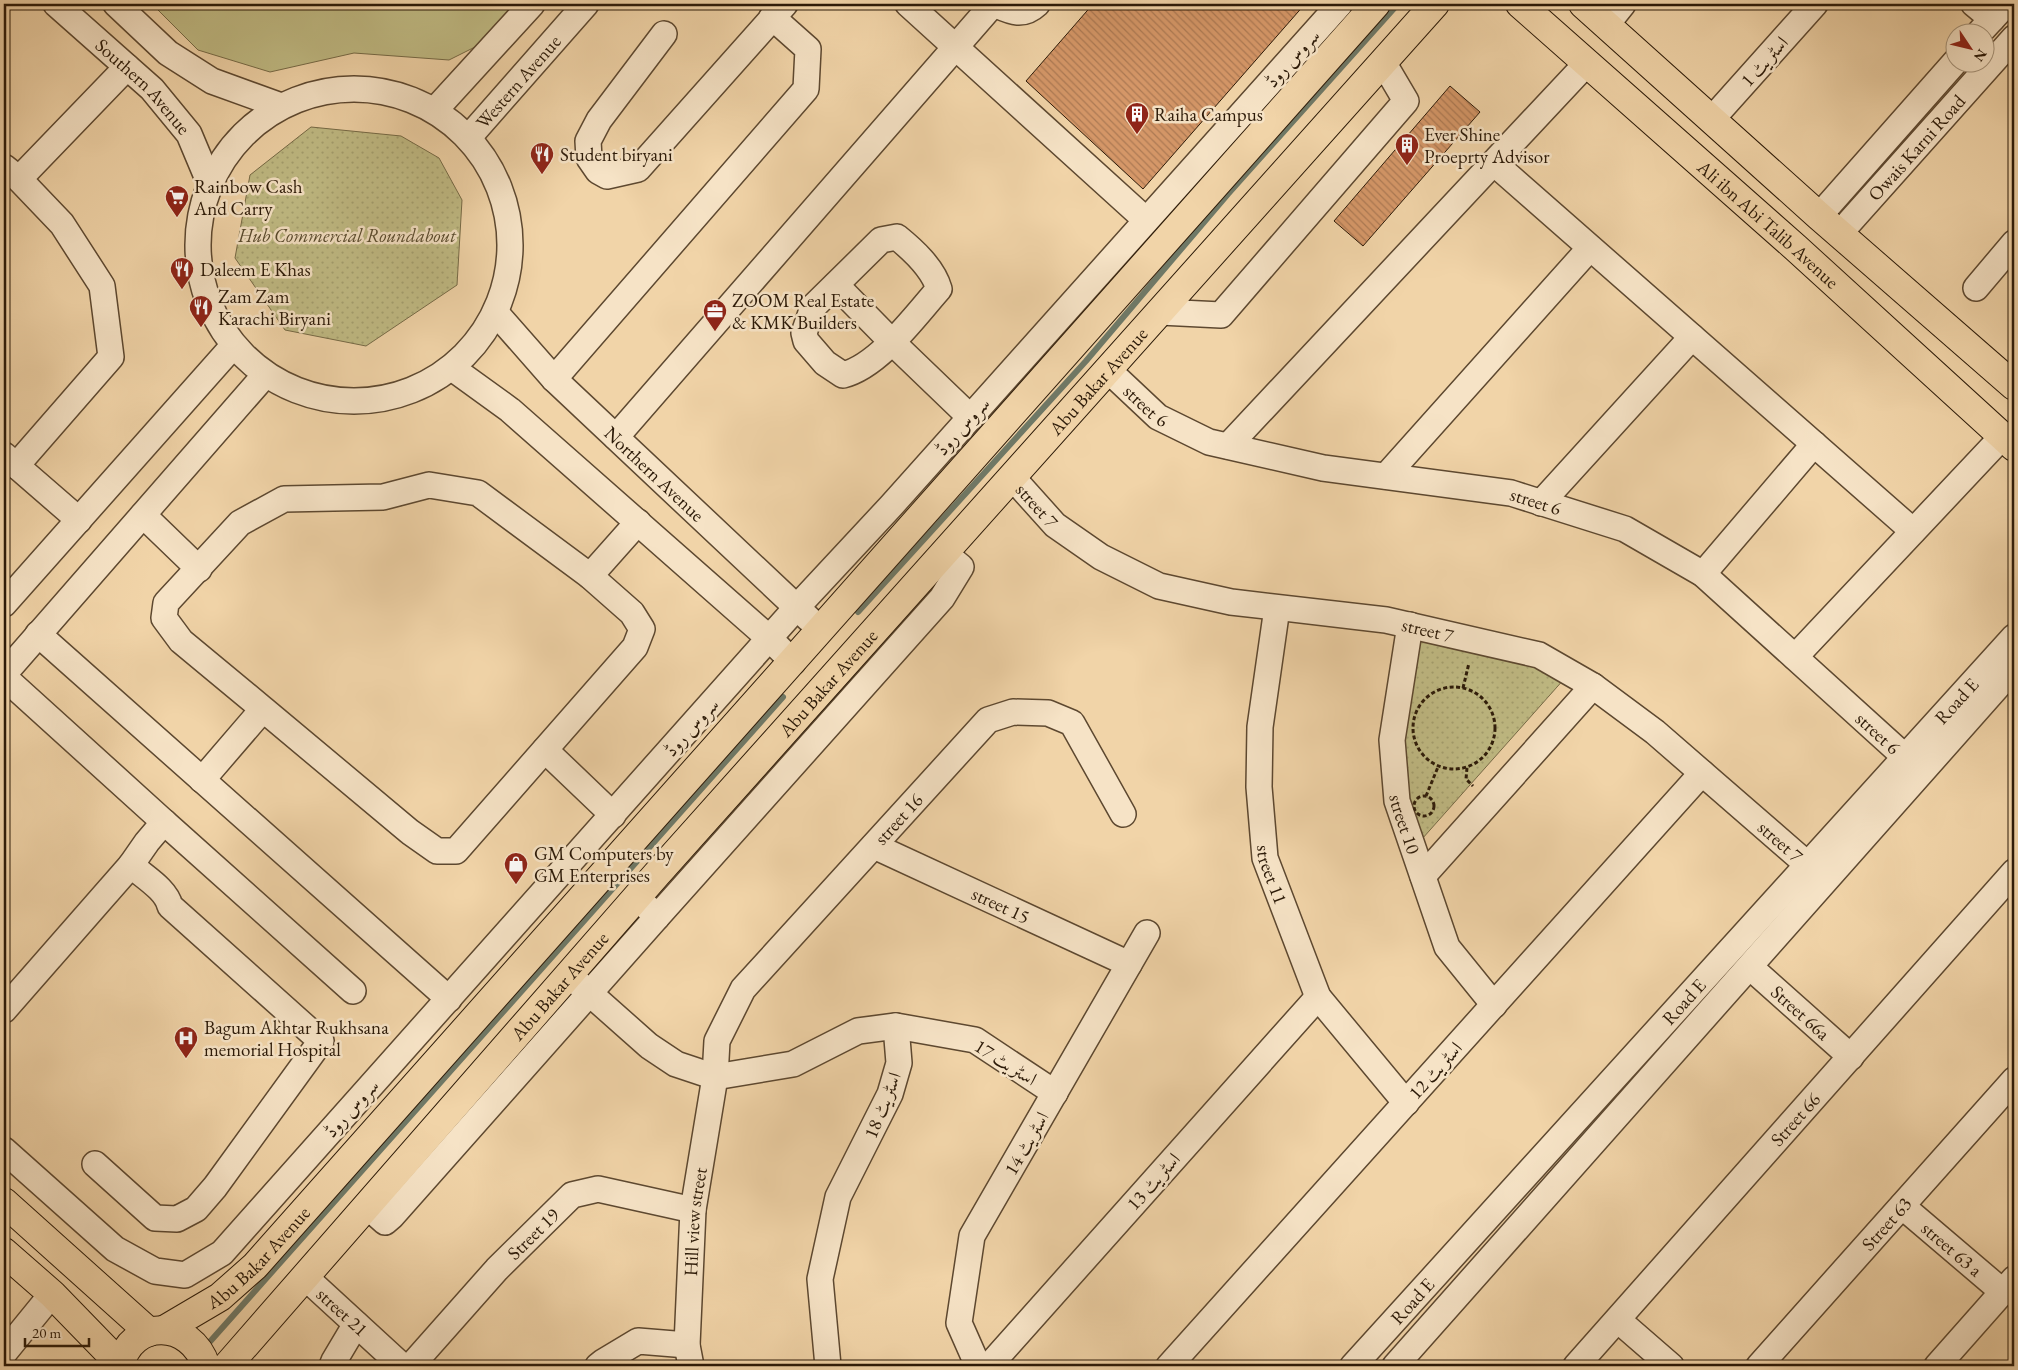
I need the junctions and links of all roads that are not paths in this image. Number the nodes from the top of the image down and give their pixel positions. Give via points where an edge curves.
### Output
1 (56, 4) edge
2 (116, 4) edge
3 (532, 4) edge
4 (586, 4) edge
5 (908, 4) edge
6 (994, 4) edge
7 (1037, 4) edge
8 (1340, 4) edge
9 (1376, 4) edge
10 (1435, 4) edge
11 (1520, 4) edge
12 (1583, 4) edge
13 (1815, 4) edge
14 (779, 10) edge
15 (1615, 14) edge
16 (664, 34) dead end
17 (2014, 38) edge
18 (955, 46) junction
19 (1383, 62) junction
20 (1587, 63) junction
21 (127, 67) junction
22 (1946, 72) edge
23 (282, 106) junction
24 (435, 110) junction
25 (1712, 119) junction
26 (469, 137) junction
27 (1494, 163) junction
28 (11, 173) edge
29 (210, 184) junction
30 (1819, 216) junction
31 (1146, 220) junction
32 (1839, 234) junction
33 (2014, 243) edge
34 (1590, 248) junction
35 (836, 285) junction
36 (1976, 288) dead end
37 (1160, 312) junction
38 (496, 313) junction
39 (1692, 337) junction
40 (892, 342) junction
41 (233, 346) junction
42 (452, 368) junction
43 (1108, 370) junction
44 (265, 375) junction
45 (554, 379) junction
46 (2014, 386) edge
47 (970, 417) junction
48 (616, 437) junction
49 (2008, 442) edge
50 (1814, 444) junction
51 (1228, 446) junction
52 (10, 460) edge
53 (1386, 476) junction
54 (1012, 477) junction
55 (1542, 503) junction
56 (143, 515) junction
57 (79, 520) junction
58 (638, 522) junction
59 (1913, 532) junction
60 (944, 553) junction
61 (199, 569) junction
62 (1703, 574) junction
63 (590, 576) junction
64 (4, 604) edge
65 (797, 607) junction
66 (1277, 608) junction
67 (1410, 625) junction
68 (820, 630) junction
69 (38, 634) junction
70 (2014, 637) edge
71 (770, 639) junction
72 (1795, 657) junction
73 (793, 662) junction
74 (2014, 668) edge
75 (4, 675) edge
76 (1593, 686) junction
77 (263, 709) junction
78 (544, 750) junction
79 (1905, 757) junction
80 (1702, 773) junction
81 (202, 780) junction
82 (1123, 814) dead end
83 (612, 815) junction
84 (164, 822) junction
85 (874, 846) junction
86 (131, 865) junction
87 (1808, 865) junction
88 (2014, 872) edge
89 (1423, 876) junction
90 (636, 896) junction
91 (658, 917) junction
92 (1147, 933) dead end
93 (1129, 964) junction
94 (1750, 967) junction
95 (569, 974) junction
96 (352, 992) dead end
97 (590, 994) junction
98 (1318, 996) junction
99 (448, 999) junction
100 (1494, 1005) junction
101 (4, 1010) edge
102 (896, 1026) junction
103 (1851, 1057) junction
104 (715, 1077) junction
105 (2014, 1080) edge
106 (1055, 1093) junction
107 (1406, 1103) junction
108 (4, 1150) edge
109 (94, 1164) dead end
110 (4, 1202) edge
111 (367, 1206) junction
112 (1902, 1206) junction
113 (693, 1210) junction
114 (4, 1252) edge
115 (305, 1277) junction
116 (2009, 1286) edge
117 (52, 1294) junction
118 (1618, 1320) junction
119 (356, 1324) junction
120 (157, 1331) junction
121 (4, 1353) edge
122 (689, 1356) edge
123 (120, 1365) edge
124 (206, 1366) edge
125 (228, 1366) edge
126 (332, 1366) edge
127 (402, 1366) edge
128 (411, 1366) edge
129 (598, 1366) edge
130 (828, 1366) edge
131 (978, 1366) edge
132 (989, 1366) edge
133 (1169, 1366) edge
134 (1353, 1366) edge
135 (1395, 1366) edge
136 (1576, 1366) edge
137 (1671, 1366) edge
138 (1759, 1366) edge
139 (1937, 1366) edge

1 - 21 street, Southern Avenue
2 - 23 street via 168,54 212,81
3 - 24 street
4 - 26 street, Western Avenue
5 - 18 street
6 - 7 street via 1014,13
6 - 18 street
8 - 31 street, سروس روڈ
9 - 68 main road, Abu Bakar Avenue
10 - 19 main road, Abu Bakar Avenue
11 - 20 main road, Ali ibn Abi Talib Avenue
12 - 15 main road
13 - 25 street, اسٹریٹ 1
14 - 16 street via 638,169 606,176 589,158 588,141 599,120
14 - 45 street via 808,48 806,89
15 - 25 main road
17 - 32 street, Owais Karni Road
18 - 31 street
18 - 48 street
19 - 37 main road, Abu Bakar Avenue
19 - 37 street via 1406,101 1221,316
20 - 27 street
20 - 49 main road, Ali ibn Abi Talib Avenue via 1804,254
21 - 28 street
21 - 29 street, Southern Avenue via 152,89 189,134
22 - 30 street, Owais Karni Road
23 - 24 street via 332,89 386,91
23 - 29 street via 239,139
24 - 26 street
25 - 30 main road
26 - 38 street via 496,176 510,221 509,268
27 - 34 street
27 - 51 street
28 - 52 street via 62,224 102,286 111,357
29 - 41 street via 198,226 198,269 210,310
30 - 32 main road
31 - 47 street, سروس روڈ
32 - 46 main road
33 - 36 street
34 - 39 street
34 - 53 street
35 - 40 street
35 - 40 street via 813,307 804,333 806,341 825,362 843,375 856,371
35 - 40 street via 881,240 897,237 908,246 939,289
37 - 43 main road, Abu Bakar Avenue
38 - 42 street via 477,343
38 - 45 street, Northern Avenue
39 - 50 street
39 - 55 street
40 - 47 street
41 - 44 street
41 - 57 street
42 - 44 street via 408,393 359,402 310,397
42 - 58 street via 510,410
43 - 51 street, street 6 via 1158,417 1209,442
43 - 54 main road, Abu Bakar Avenue
44 - 56 street
45 - 48 street, Northern Avenue
47 - 65 street, سروس روڈ
48 - 65 street, Northern Avenue
49 - 59 street
50 - 59 street
50 - 62 street
51 - 53 street, street 6 via 1323,468
52 - 57 street
53 - 55 street, street 6 via 1511,493
54 - 60 main road, Abu Bakar Avenue
54 - 66 street, street 7 via 1055,525 1101,557 1160,586 1231,602
55 - 62 street, street 6 via 1625,529
56 - 61 street
56 - 69 street
57 - 64 street
58 - 63 street
58 - 71 street
59 - 72 street
60 - 90 main road, Abu Bakar Avenue
60 - 91 street via 961,567 942,598
61 - 63 street via 240,524 284,500 383,497 429,485 478,493
61 - 77 street via 166,603 164,618 181,640
62 - 72 street, street 6
63 - 78 street via 632,613 642,629 635,647
65 - 68 street, Northern Avenue
65 - 71 street, سروس روڈ
66 - 67 street, street 7
66 - 98 street, street 11 via 1260,727 1259,787 1265,858
67 - 76 street, street 7 via 1539,655
67 - 89 street, street 10 via 1392,740 1397,801
68 - 73 main road, Abu Bakar Avenue
69 - 75 street
69 - 81 street
70 - 79 street, Road E
71 - 73 street
71 - 83 street, سروس روڈ
72 - 79 street, street 6
73 - 120 main road, Abu Bakar Avenue via 255,1266 220,1297
74 - 94 street, Road E
75 - 84 street
76 - 80 street, street 7 via 1655,732
76 - 89 street
77 - 78 street via 437,851 456,851
77 - 81 street
78 - 83 street
79 - 87 street, Road E
80 - 87 street, street 7
80 - 100 street, اسٹریٹ 12
81 - 99 street
82 - 85 street, street 16 via 1072,724 1048,713 1013,712 988,720
83 - 99 street, سروس روڈ
84 - 86 street
84 - 96 street
85 - 93 street, street 15
85 - 104 street, street 16 via 743,989 717,1041
86 - 101 street
86 - 109 street via 163,893 170,906 322,1041 196,1210 177,1219 155,1218
87 - 134 street, Road E
88 - 103 street, Street 66
89 - 100 street, street 10 via 1447,947
90 - 91 street
90 - 95 main road, Abu Bakar Avenue
91 - 97 street
92 - 93 street, اسٹریٹ 14
93 - 106 street, اسٹریٹ 14
94 - 103 street, Street 66a
94 - 135 street, Road E
95 - 97 street
95 - 111 main road, Abu Bakar Avenue
97 - 104 street via 649,1046 676,1064
97 - 111 street via 392,1216 385,1222
98 - 107 street, street 11
98 - 132 street, اسٹریٹ 13
99 - 108 street, سروس روڈ via 222,1253 185,1275 155,1272 115,1249
100 - 107 street, اسٹریٹ 12
102 - 104 street via 858,1031 793,1064
102 - 106 street, اسٹریٹ 17 via 976,1040
102 - 130 street, اسٹریٹ 18 via 899,1063 890,1094 838,1198 820,1279
103 - 118 street, Street 66
104 - 113 street, Hill view street
105 - 112 street, Street 63
106 - 131 street, اسٹریٹ 14 via 972,1236 959,1323
107 - 133 street, اسٹریٹ 12
110 - 120 main road
111 - 115 main road, Abu Bakar Avenue
112 - 116 street, street 63 a
112 - 138 street, Street 63
113 - 122 street, Hill view street
113 - 128 street, Street 19 via 598,1189 572,1195 497,1269
114 - 117 main road
115 - 119 street, street 21
115 - 125 main road, Abu Bakar Avenue
116 - 139 street
117 - 121 street
117 - 123 main road
118 - 136 street, Street 66
118 - 137 street
119 - 126 street
119 - 127 street, street 21
120 - 123 main road, Abu Bakar Avenue via 136,1340 126,1350
120 - 124 main road via 179,1333 191,1340 201,1352
122 - 129 street via 638,1341

